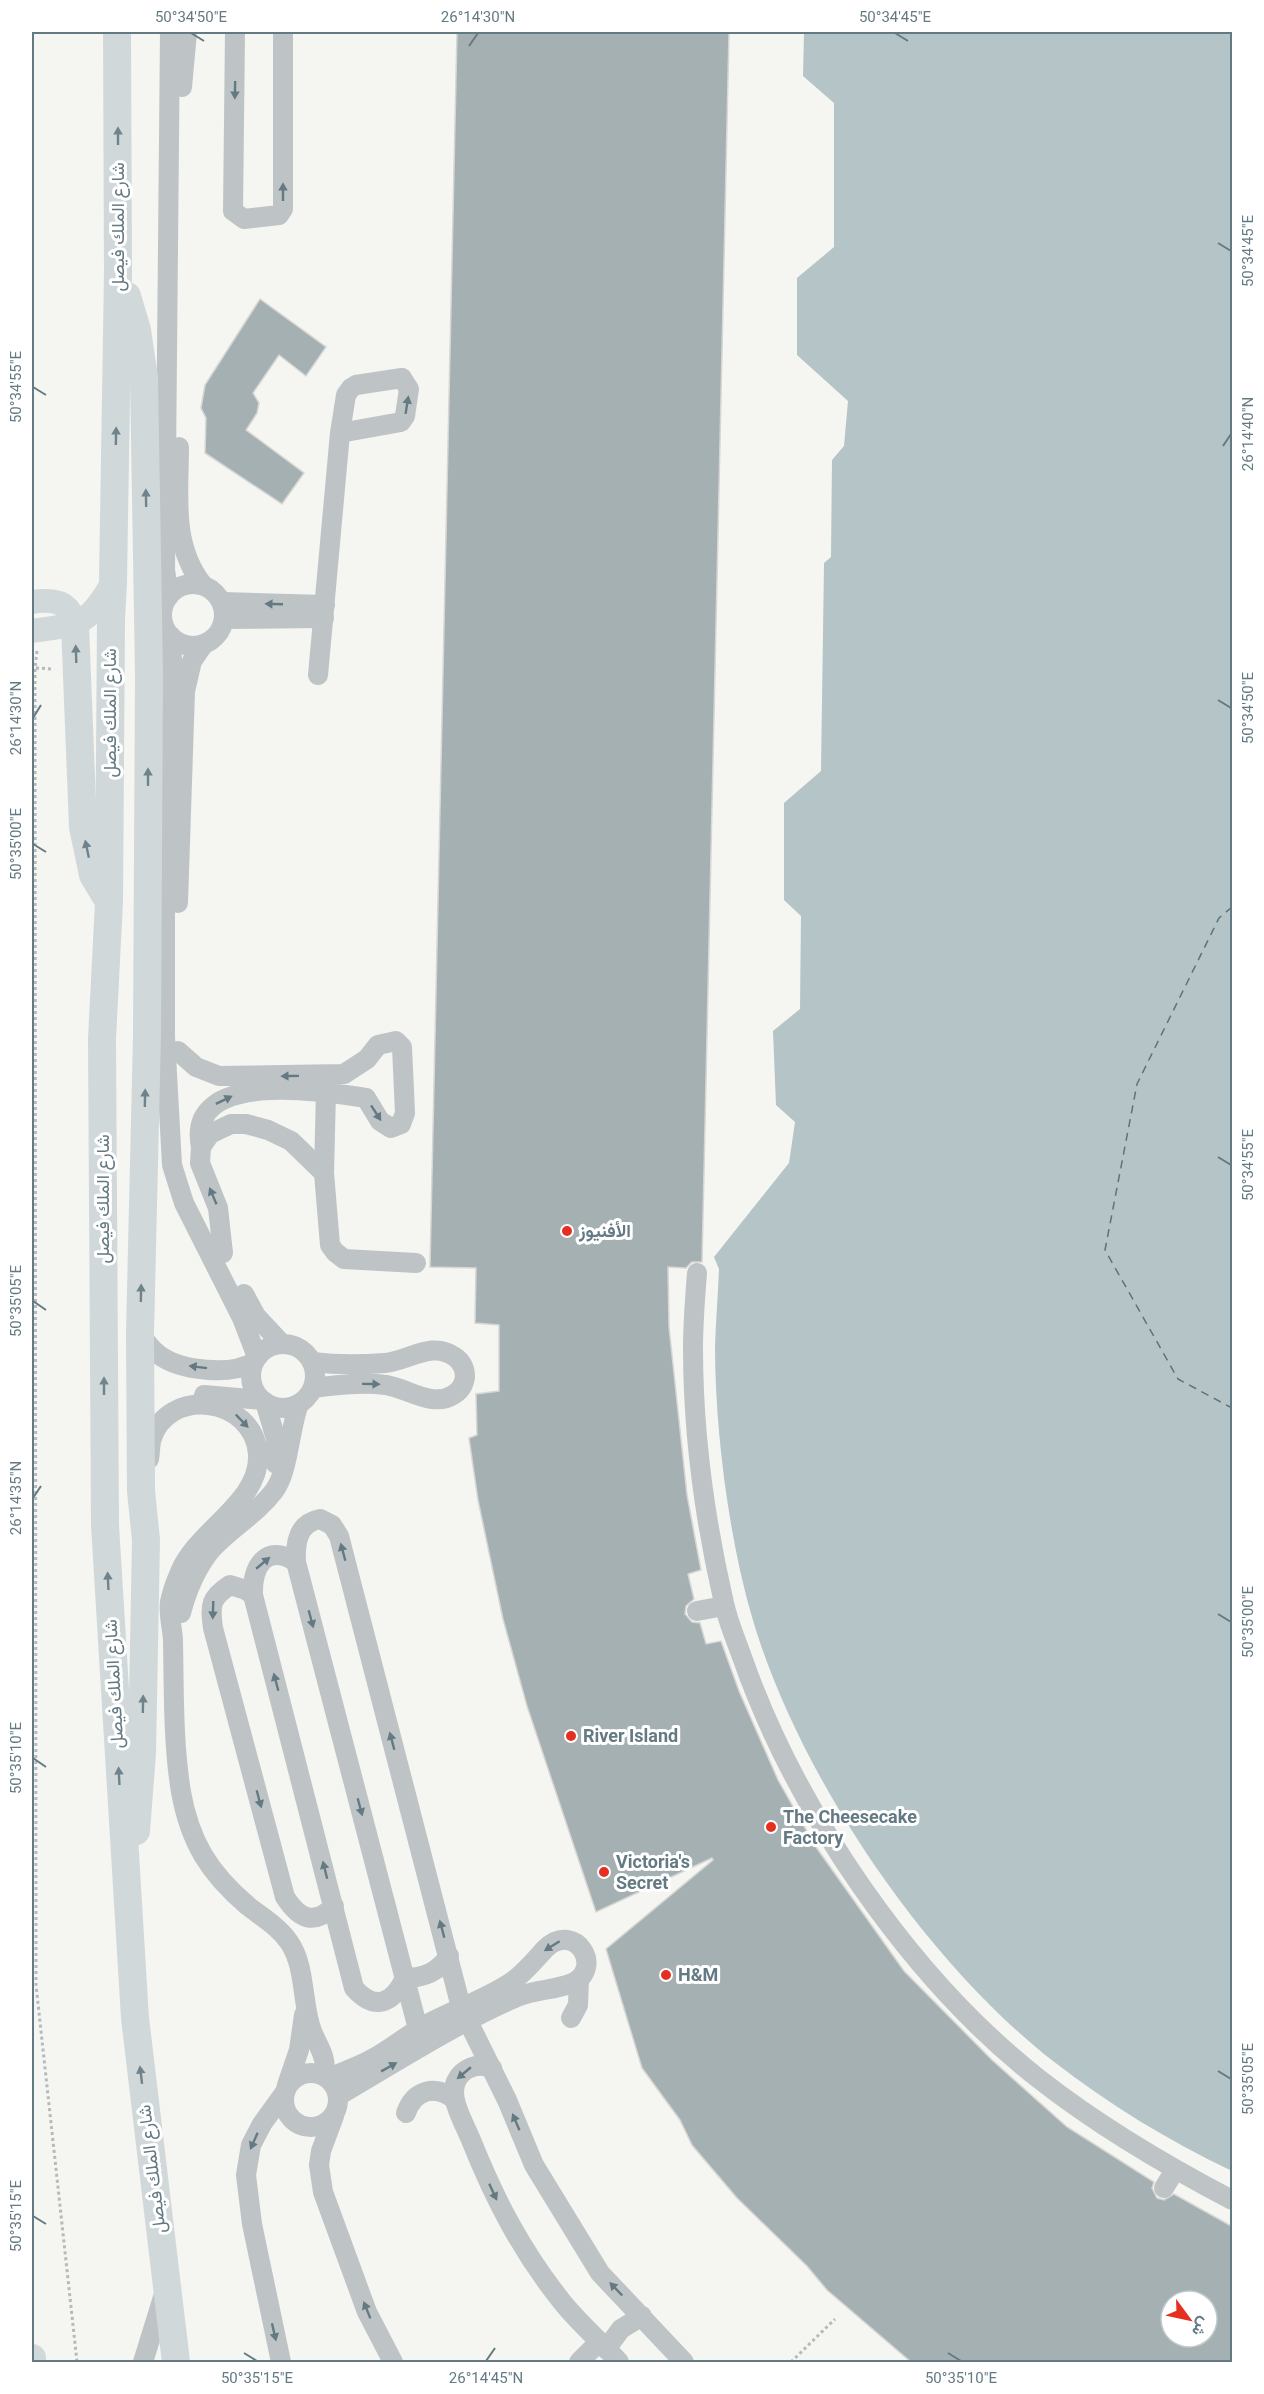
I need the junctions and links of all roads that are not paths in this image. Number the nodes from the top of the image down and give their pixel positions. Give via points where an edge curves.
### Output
1 (117, 32) edge
2 (170, 32) edge
3 (187, 32) edge
4 (236, 32) edge
5 (283, 32) edge
6 (118, 271) junction
7 (340, 433) dead end
8 (113, 582) junction
9 (203, 585) junction
10 (169, 596) junction
11 (32, 602) edge
12 (223, 611) junction
13 (325, 611) junction
14 (75, 625) junction
15 (36, 630) edge
16 (171, 636) junction
17 (203, 645) junction
18 (318, 675) dead end
19 (109, 902) junction
20 (178, 1051) junction
21 (325, 1083) junction
22 (201, 1147) junction
23 (324, 1173) junction
24 (223, 1253) junction
25 (416, 1263) dead end
26 (697, 1274) dead end
27 (141, 1333) junction
28 (282, 1344) junction
29 (256, 1360) junction
30 (404, 1360) junction
31 (312, 1362) junction
32 (313, 1388) junction
33 (403, 1389) junction
34 (194, 1400) junction
35 (263, 1401) junction
36 (299, 1404) junction
37 (141, 1436) junction
38 (270, 1489) junction
39 (141, 1491) junction
40 (216, 1524) junction
41 (296, 1562) junction
42 (253, 1595) junction
43 (724, 1606) junction
44 (697, 1611) dead end
45 (173, 1638) junction
46 (126, 1887) junction
47 (334, 1906) junction
48 (449, 1956) junction
49 (525, 1969) junction
50 (405, 1978) junction
51 (579, 1979) junction
52 (537, 1991) junction
53 (305, 1997) junction
54 (464, 2015) junction
55 (571, 2018) dead end
56 (418, 2029) junction
57 (492, 2068) junction
58 (326, 2077) junction
59 (286, 2090) junction
60 (338, 2096) junction
61 (454, 2099) junction
62 (406, 2113) dead end
63 (334, 2116) junction
64 (1175, 2170) junction
65 (1164, 2188) dead end
66 (1233, 2200) edge
67 (166, 2287) junction
68 (642, 2316) junction
69 (608, 2351) edge
70 (32, 2358) edge
71 (32, 2362) edge
72 (143, 2362) edge
73 (176, 2362) edge
74 (281, 2362) edge
75 (393, 2362) edge
76 (579, 2362) edge
77 (684, 2362) edge

6 -> 1 highway, شارع الملك فيصل
2 - 10 street via 165,570
3 - 9 street via 182,73 180,534 185,556
4 -> 5 street via 233,211 244,219 279,216 283,209
8 -> 6 highway, شارع الملك فيصل
27 -> 6 highway via 149,674 144,378 132,310
7 - 13 street
8 - 14 main road via 96,609
8 - 19 highway, شارع الملك فيصل
9 - 10 street via 184,585
9 - 12 street via 211,589
10 - 16 street via 162,612
11 - 14 main road via 57,602 69,611
12 - 13 street
12 - 17 street via 217,635
13 - 18 street
14 - 15 main road
19 -> 14 highway via 93,875 82,827
16 - 17 street via 185,645
16 - 29 street via 165,868 165,1037 171,1155 183,1203 242,1318
17 - 20 street via 192,661 185,691 178,868
46 -> 19 highway, شارع الملك فيصل via 105,1525 102,1039
21 -> 20 street via 219,1076 196,1067
20 - 24 street via 185,1162 195,1197
21 -> 21 street via 366,1098 380,1121 391,1128 401,1124 405,1113 402,1047 396,1041 378,1046 367,1059
22 -> 21 street via 203,1116 210,1107 231,1096
21 - 23 street
22 - 23 street via 210,1134 224,1127 258,1126 291,1141
24 -> 22 street via 218,1208 200,1162
23 - 25 street via 330,1245 335,1252 345,1259
24 - 28 street via 256,1316
26 - 43 street via 693,1347 696,1425
29 -> 27 street via 231,1371 184,1365 160,1356
27 - 37 highway
28 - 29 street via 264,1350
28 - 31 street via 299,1348
29 - 35 street via 252,1382
30 - 31 street via 355,1365
30 - 33 street
30 - 33 street via 426,1351 446,1352 463,1365 465,1381 449,1397 432,1398
31 - 32 street
32 -> 33 street via 376,1384
32 - 36 street
34 - 35 street via 224,1395
34 - 37 street via 174,1400 163,1406
34 - 39 street via 159,1426 151,1442
34 -> 40 street via 232,1412 247,1425 256,1444 257,1464 251,1484
35 - 36 street via 276,1407
35 - 38 street via 277,1449
36 - 38 street via 284,1471
37 - 39 highway
38 - 40 street
38 - 45 street via 250,1516 211,1550 196,1572
46 -> 39 highway via 138,1821 142,1753 146,1540
40 - 45 street via 194,1548 180,1572 170,1602
42 -> 41 street via 254,1574 264,1560 280,1555
48 -> 41 street via 339,1536 332,1524 320,1519 305,1524 296,1541
41 -> 50 street
47 -> 42 street
42 -> 47 street via 230,1586 218,1593 212,1601 213,1628 285,1896 303,1916 325,1915
43 - 44 street
43 - 64 street via 759,1705 806,1799 860,1883 920,1961 981,2029 1039,2079
45 - 53 street via 180,1780 189,1826 222,1883 290,1943
67 -> 46 highway, شارع الملك فيصل via 135,2018
47 - 50 street via 354,1988 363,1998 387,2001 397,1994
48 - 50 street via 431,1973
48 - 54 street
51 -> 49 street via 587,1960 577,1943 567,1940 548,1947
49 - 52 street
49 - 54 street
50 - 56 street
51 - 52 street
51 - 55 street via 578,2005
52 - 54 street
53 - 58 street via 310,2025 326,2064
53 - 59 street via 299,2050
54 - 56 street
54 - 57 street
60 -> 54 street
56 - 58 street via 371,2060
57 -> 61 street via 475,2066 461,2074 453,2088
68 -> 57 street via 600,2273 549,2190 534,2165
58 - 59 street via 316,2073 298,2075
58 - 60 street
59 - 63 street via 284,2103 294,2122 315,2127
59 -> 74 street via 251,2145 246,2175
60 - 63 street
61 - 62 street via 439,2090 430,2090 414,2097
61 -> 69 street via 503,2214 530,2260 563,2304
75 -> 63 street via 367,2312 323,2192 321,2151
64 - 65 street
64 - 66 street
67 - 72 street
67 - 73 highway, شارع الملك فيصل
68 - 69 street via 621,2329
68 - 77 street
69 - 76 street
70 - 71 highway

